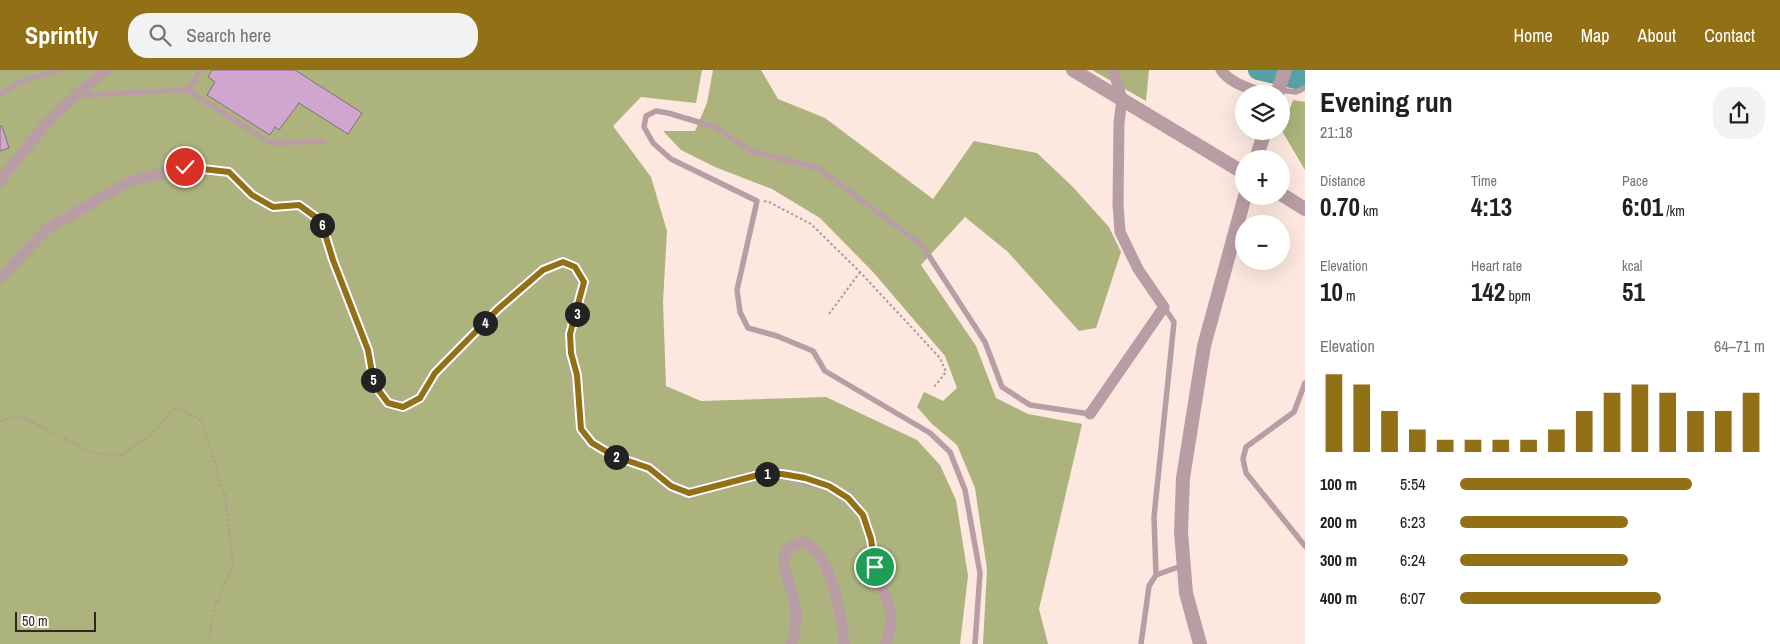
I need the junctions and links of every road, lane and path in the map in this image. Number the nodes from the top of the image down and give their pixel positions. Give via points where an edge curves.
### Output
1 (60, 70) edge
2 (106, 70) edge
3 (201, 70) edge
4 (1073, 70) edge
5 (1114, 70) edge
6 (1221, 70) edge
7 (1286, 70) edge
8 (1239, 85) edge
9 (1280, 85) edge
10 (1305, 88) edge
11 (188, 90) junction
12 (1290, 92) edge
13 (0, 94) edge
14 (75, 95) junction
15 (1122, 99) junction
16 (323, 141) dead end
17 (1235, 168) edge
18 (0, 182) edge
19 (1290, 200) edge
20 (757, 201) junction
21 (1243, 205) edge
22 (1305, 209) edge
23 (860, 272) junction
24 (0, 278) edge
25 (1164, 306) junction
26 (829, 314) dead end
27 (1305, 383) edge
28 (934, 387) dead end
29 (1090, 414) joint
30 (0, 421) edge
31 (1305, 546) edge
32 (1184, 565) junction
33 (1156, 575) junction
34 (208, 644) edge
35 (791, 644) edge
36 (844, 644) edge
37 (886, 644) edge
38 (975, 644) edge
39 (1141, 644) edge
40 (1200, 644) edge

1 - 13 lane via 24,80
2 - 14 street
3 - 11 lane
4 - 15 street
5 - 15 street
6 - 8 street
7 - 9 street
10 - 12 lane
11 - 14 lane
11 - 16 lane via 270,143
14 - 18 street
15 - 17 street
15 - 25 street via 1119,123 1120,232 1138,269
19 - 22 street
20 - 23 path via 769,202 811,224
20 - 29 lane via 671,159 653,143 644,127 646,116 656,111 715,126 751,151 818,168 922,245 985,342 1002,387 1030,405
20 - 38 lane via 737,290 740,312 748,328 813,351 825,370 930,433 950,452 965,490 980,573
21 - 32 street via 1204,346 1194,403 1183,478 1180,532
23 - 26 path
23 - 28 path via 940,358 946,372
24 - 37 street via 47,229 128,182 185,167 229,172 252,195 273,207 299,205 321,221 368,350 374,384 388,403 403,407 420,398 435,373 498,309 543,270 563,262 575,267 584,282 570,334 581,429 592,443 614,456 649,468 671,486 689,493 762,474 782,474 829,486 848,498 863,515 875,567 890,610 891,627
25 - 29 street
25 - 33 lane via 1174,322 1154,516
27 - 31 lane via 1294,412 1246,448 1242,459 1246,473
30 - 34 path via 21,416 92,453 121,454 151,434 176,407 202,421 224,497 233,565 215,606
32 - 33 lane
32 - 40 street via 1186,592
33 - 39 lane via 1149,586
35 - 36 street via 796,628 795,605 784,565 785,552 791,544 802,542 815,549 827,572 842,616

